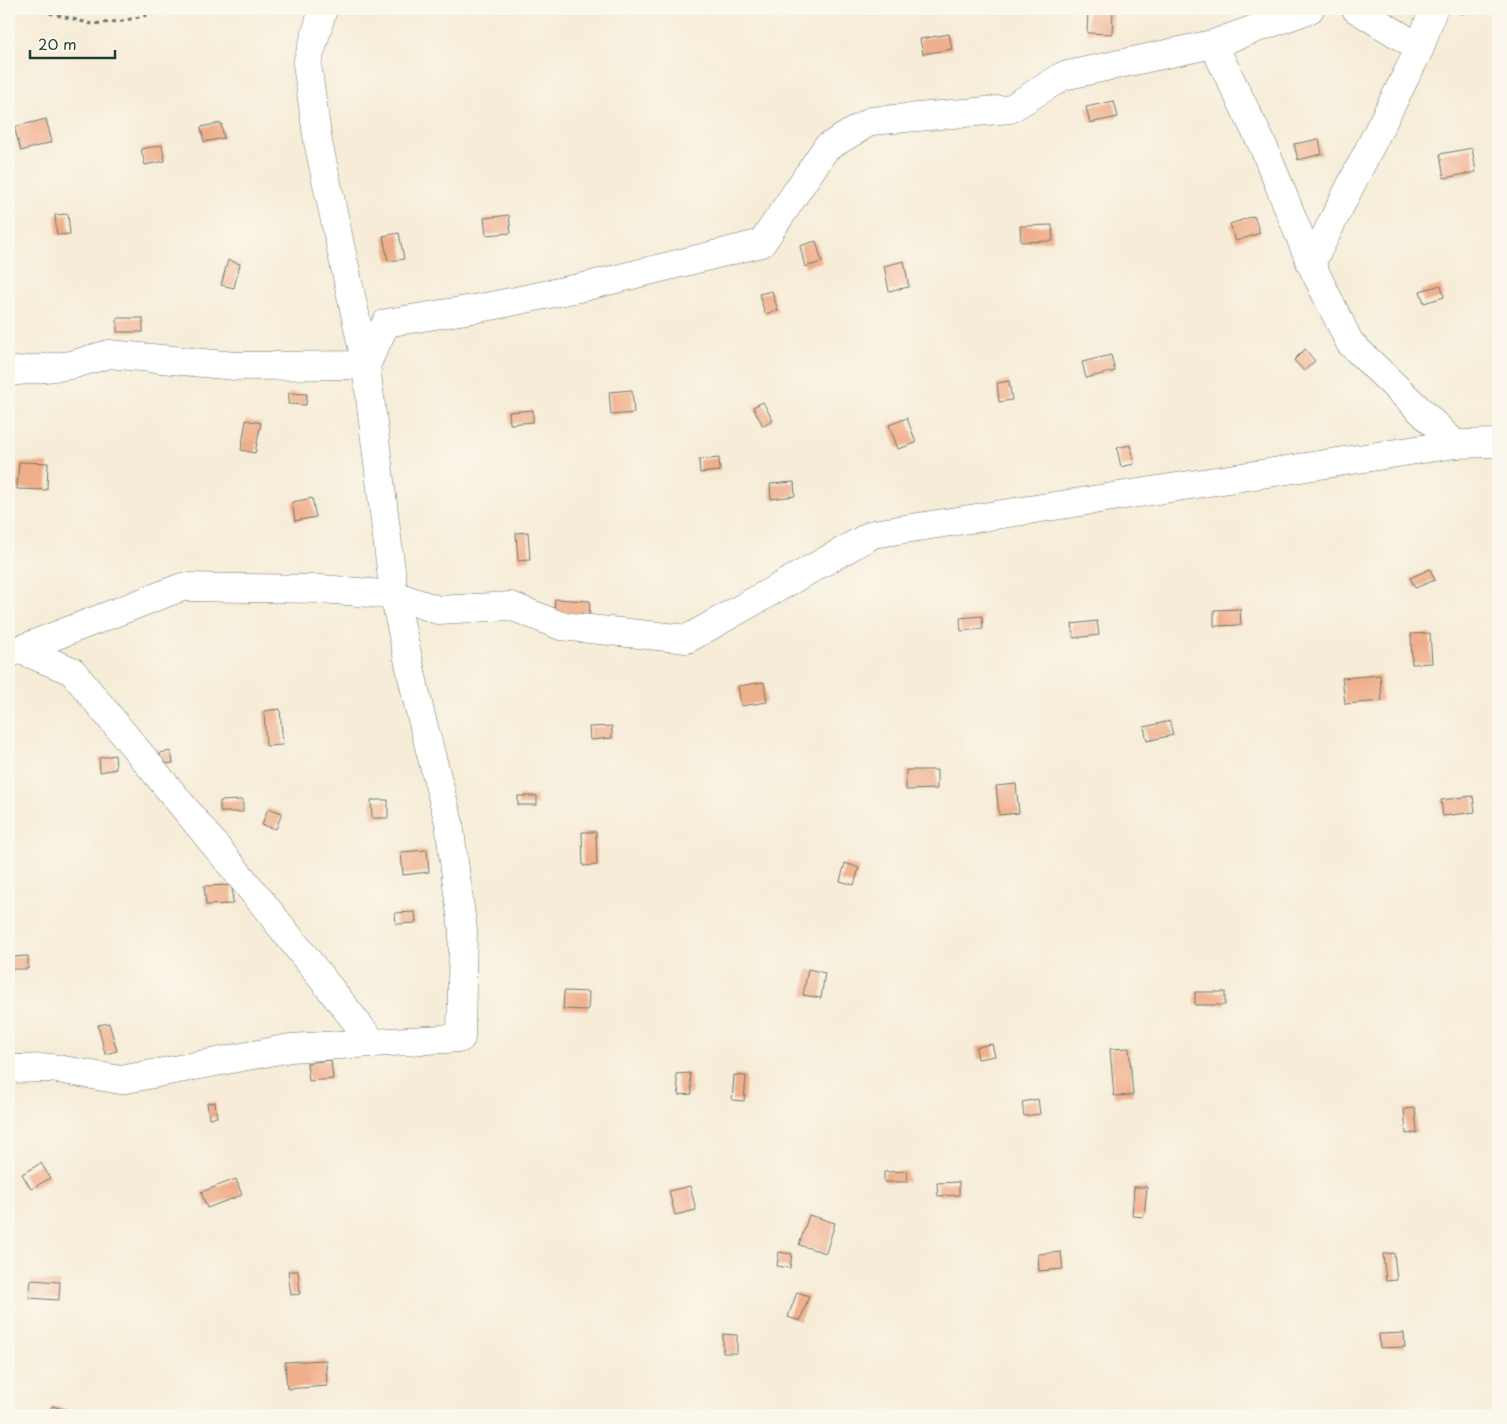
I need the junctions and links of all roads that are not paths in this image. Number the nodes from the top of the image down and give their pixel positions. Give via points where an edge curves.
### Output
1 (323, 9) edge
2 (1310, 9) edge
3 (1356, 9) edge
4 (1433, 9) edge
5 (1213, 44) junction
6 (1420, 48) junction
7 (1311, 264) junction
8 (366, 365) junction
9 (9, 372) edge
10 (1498, 443) edge
11 (1455, 444) junction
12 (394, 594) junction
13 (15, 652) edge
14 (373, 1043) junction
15 (9, 1069) edge

1 - 8 street via 307,64 318,142
2 - 5 street
3 - 6 street
4 - 6 street
5 - 7 street via 1264,148
5 - 8 street via 1063,76 1010,109 871,121 826,148 762,243 588,286 386,323
6 - 7 street
7 - 11 street via 1350,343
8 - 9 street via 235,366 109,354 71,365
8 - 12 street
10 - 11 street
11 - 12 street via 873,534 687,639 561,626 511,606 438,610
12 - 13 street via 322,589 182,587
12 - 14 street via 449,823 462,931 461,1038
13 - 14 street via 72,671
14 - 15 street via 290,1048 121,1080 52,1068

